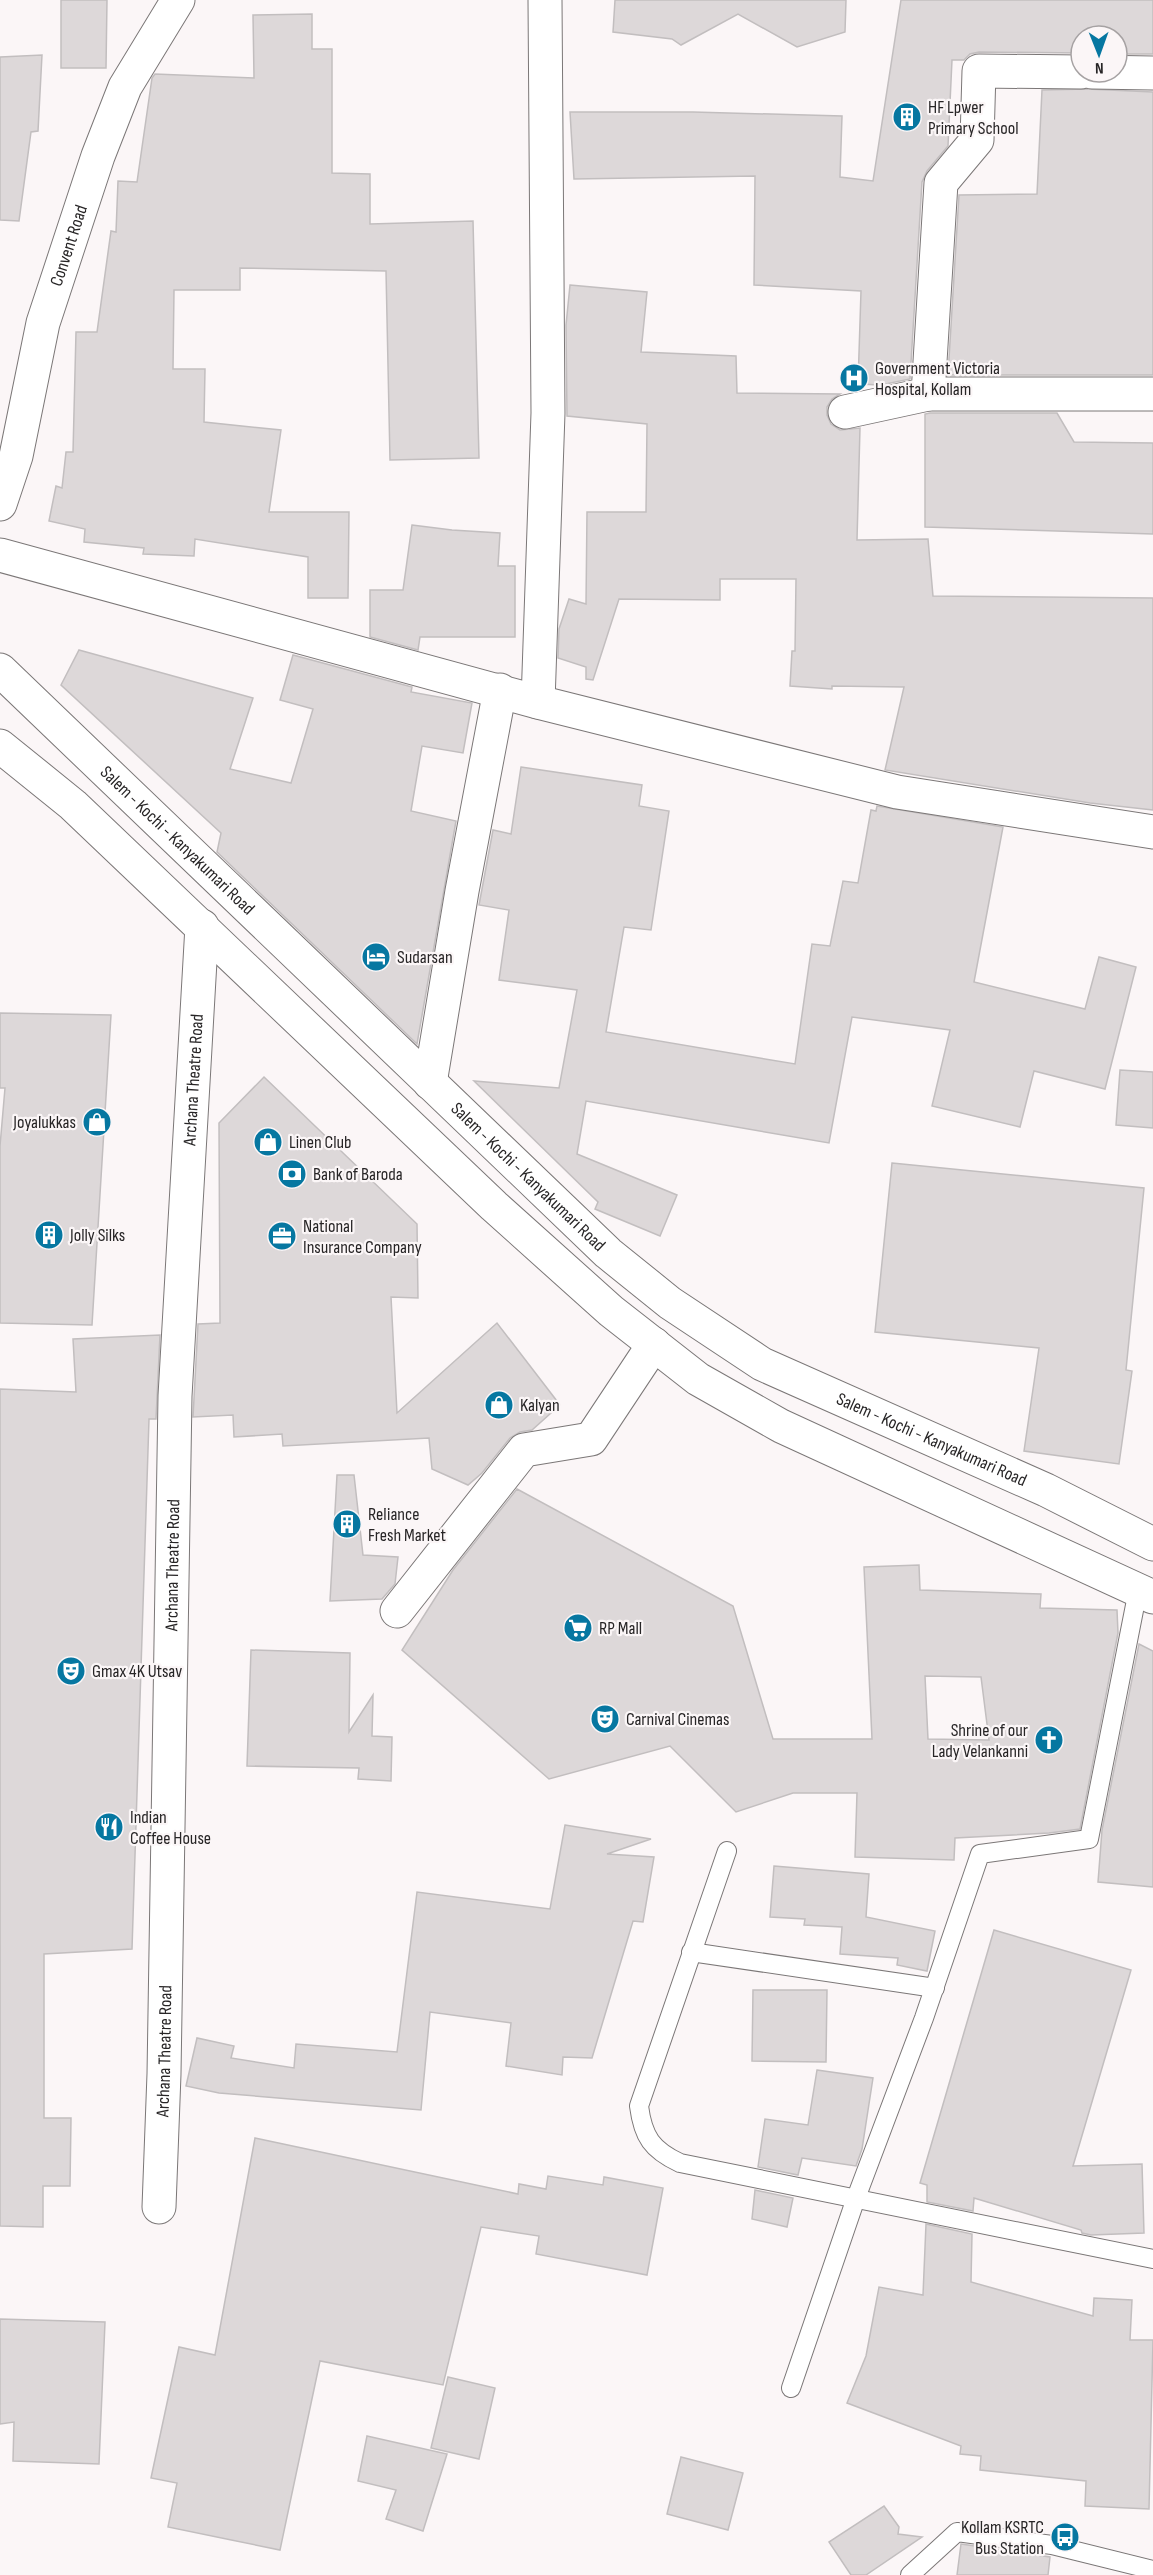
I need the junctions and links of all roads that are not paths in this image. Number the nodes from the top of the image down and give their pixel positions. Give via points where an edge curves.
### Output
1 (178, 0) edge
2 (545, 0) edge
3 (1069, 72) edge
4 (1129, 73) edge
5 (1153, 73) edge
6 (1153, 393) edge
7 (928, 394) junction
8 (845, 412) dead end
9 (0, 504) edge
10 (0, 555) edge
11 (0, 670) edge
12 (500, 690) junction
13 (538, 702) junction
14 (0, 746) edge
15 (1153, 832) edge
16 (202, 926) junction
17 (430, 1083) junction
18 (654, 1344) junction
19 (1153, 1544) edge
20 (1146, 1593) edge
21 (397, 1611) dead end
22 (727, 1851) dead end
23 (691, 1952) junction
24 (935, 1988) junction
25 (856, 2198) junction
26 (159, 2207) dead end
27 (1153, 2259) edge
28 (791, 2388) dead end
29 (1153, 2570) edge
30 (910, 2575) edge

1 - 9 street, Convent Road via 125,87 94,168 43,322 16,456
2 - 13 street via 548,413
3 - 7 street via 978,71 976,140 941,183
4 - 5 street
6 - 7 street
7 - 8 street
10 - 12 street
11 - 17 street, Salem - Kochi - Kanyakumari Road
12 - 13 street
12 - 17 street
13 - 15 street via 897,792
14 - 16 street via 73,805
16 - 18 street via 494,1206 611,1311
16 - 26 street, Archana Theatre Road via 175,1396 165,2062
17 - 19 street, Salem - Kochi - Kanyakumari Road via 609,1253 670,1303 762,1364 1046,1491
18 - 20 street via 698,1379 781,1426
18 - 21 street via 591,1438 524,1450
20 - 24 lane via 1089,1839 980,1854
22 - 23 lane
23 - 24 lane
23 - 25 lane via 639,2106 642,2130 662,2155 680,2163
24 - 25 lane
25 - 27 lane
25 - 28 lane
29 - 30 lane via 1052,2545 957,2532

